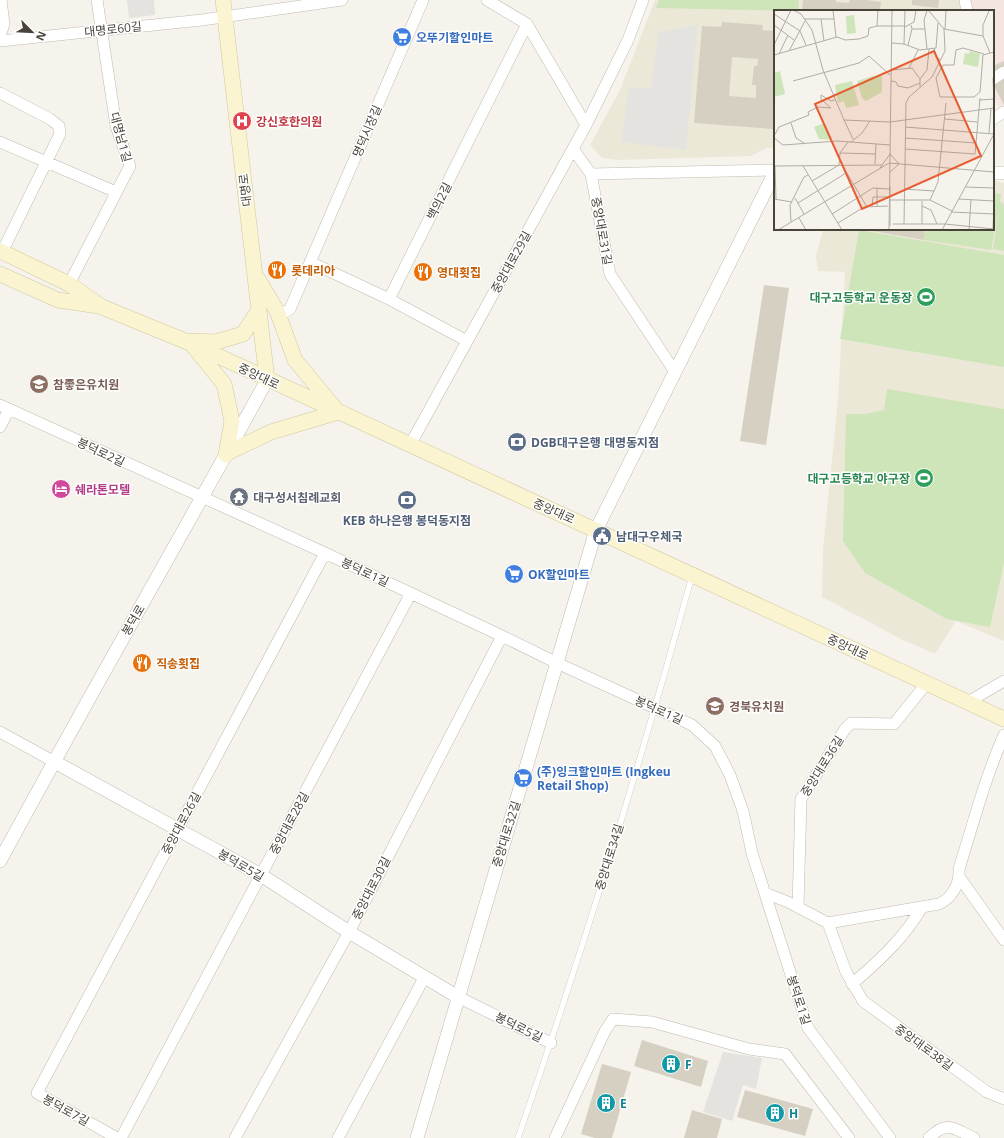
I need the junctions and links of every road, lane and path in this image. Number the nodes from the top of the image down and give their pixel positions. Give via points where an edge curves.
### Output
1 (1, 0) edge
2 (97, 0) edge
3 (223, 0) edge
4 (342, 0) edge
5 (423, 0) edge
6 (487, 0) edge
7 (643, 0) edge
8 (965, 0) edge
9 (967, 10) edge
10 (225, 16) junction
11 (527, 24) junction
12 (101, 30) junction
13 (0, 36) edge
14 (0, 41) edge
15 (1004, 72) edge
16 (994, 78) edge
17 (0, 93) edge
18 (1004, 112) edge
19 (994, 118) edge
20 (586, 125) junction
21 (0, 142) edge
22 (573, 149) junction
23 (45, 161) junction
24 (774, 171) edge
25 (774, 173) edge
26 (591, 174) junction
27 (116, 192) junction
28 (1, 252) edge
29 (310, 262) junction
30 (0, 274) edge
31 (255, 275) junction
32 (69, 284) junction
33 (389, 299) junction
34 (102, 307) junction
35 (259, 310) junction
36 (279, 316) junction
37 (467, 341) junction
38 (188, 342) junction
39 (675, 372) junction
40 (267, 380) junction
41 (5, 407) edge
42 (338, 412) junction
43 (0, 427) edge
44 (410, 446) junction
45 (227, 454) junction
46 (202, 499) junction
47 (596, 530) junction
48 (325, 553) junction
49 (692, 573) junction
50 (410, 593) junction
51 (502, 636) junction
52 (557, 663) junction
53 (1004, 681) edge
54 (926, 684) junction
55 (968, 702) junction
56 (656, 708) junction
57 (1004, 719) edge
58 (0, 732) edge
59 (1004, 735) edge
60 (54, 762) junction
61 (178, 830) junction
62 (0, 861) edge
63 (261, 875) junction
64 (960, 878) junction
65 (765, 893) junction
66 (798, 907) junction
67 (922, 907) junction
68 (828, 923) junction
69 (349, 932) junction
70 (1004, 940) edge
71 (424, 978) junction
72 (852, 984) junction
73 (458, 996) junction
74 (551, 1043) junction
75 (37, 1093) joint
76 (1004, 1099) edge
77 (117, 1138) edge
78 (121, 1138) edge
79 (235, 1138) edge
80 (338, 1138) edge
81 (417, 1138) edge
82 (518, 1138) edge
83 (555, 1138) edge
84 (849, 1138) edge
85 (890, 1138) edge
86 (929, 1138) edge
87 (974, 1138) edge

1 - 13 street via 4,24
2 - 12 street, 대명남1길
3 - 10 main road, 대명로
4 - 10 street
5 - 29 street, 명덕시장길
6 - 11 street
7 - 20 street, 중앙대로29길 via 628,40
8 - 9 street
10 - 12 street, 대명로60길
10 - 31 main road, 대명로
11 - 20 street
11 - 33 street, 백의2길
12 - 14 street, 대명로60길
12 - 27 street, 대명남1길 via 116,126 130,166
15 - 16 street
17 - 23 street via 60,126 60,134
18 - 19 street
20 - 22 street, 중앙대로29길
21 - 23 street
22 - 26 street, 중앙대로31길
22 - 37 street, 중앙대로29길
23 - 27 street
23 - 28 street
24 - 26 street
25 - 39 street
26 - 39 street, 중앙대로31길 via 610,274
27 - 32 street, 대명남1길
28 - 32 main road, 중앙대로
29 - 33 street
29 - 36 street, 명덕시장길 via 290,308
30 - 34 main road, 중앙대로 via 58,300
31 - 35 main road, 대명로
31 - 36 main road
32 - 34 main road, 중앙대로
33 - 37 street
34 - 38 main road, 중앙대로
35 - 38 main road via 242,334 216,342
35 - 40 main road, 대명로
36 - 42 main road via 295,360
37 - 44 street, 중앙대로29길
38 - 40 main road, 중앙대로
38 - 45 main road via 224,384 232,421
39 - 47 street
40 - 42 main road, 중앙대로
40 - 45 street, 봉덕로
41 - 43 street
41 - 46 street, 봉덕로2길
42 - 44 main road, 중앙대로
42 - 45 main road via 271,432
44 - 47 main road, 중앙대로
45 - 46 street, 봉덕로
46 - 48 street, 봉덕로1길
46 - 60 street, 봉덕로
47 - 49 main road, 중앙대로
47 - 52 street, 중앙대로32길
48 - 50 street, 봉덕로1길
48 - 61 street, 중앙대로26길
49 - 54 main road, 중앙대로
49 - 56 lane, 중앙대로34길
50 - 51 street, 봉덕로1길
50 - 63 street, 중앙대로28길
51 - 52 street, 봉덕로1길
51 - 69 street, 중앙대로30길
52 - 56 street, 봉덕로1길
52 - 73 street, 중앙대로32길
53 - 55 street
54 - 55 main road, 중앙대로
54 - 66 street, 중앙대로36길 via 894,724 851,723 801,799
55 - 57 main road, 중앙대로
56 - 65 street, 봉덕로1길 via 692,725 715,746 730,775 743,811 752,853
56 - 74 lane, 중앙대로34길
58 - 60 street
59 - 64 street via 981,797 959,869
60 - 61 street, 봉덕로5길
60 - 62 street, 봉덕로
61 - 63 street, 봉덕로5길
61 - 75 street, 중앙대로26길
63 - 69 street, 봉덕로5길
63 - 78 street, 중앙대로28길
64 - 67 street via 949,899
64 - 70 street
65 - 66 street
65 - 85 street, 봉덕로1길 via 808,1028
66 - 68 street
67 - 68 street
67 - 72 street via 913,922 888,950
68 - 72 street, 중앙대로38길 via 836,949
69 - 71 street, 봉덕로5길
69 - 79 street, 중앙대로30길
71 - 73 street, 봉덕로5길
71 - 80 street
72 - 76 street, 중앙대로38길 via 864,1001 879,1014 987,1092
73 - 74 street, 봉덕로5길
73 - 81 street, 중앙대로32길
74 - 82 lane, 중앙대로34길
75 - 77 street, 봉덕로7길
83 - 84 street via 613,1019 652,1022 749,1049 785,1054
86 - 87 street via 938,1129 949,1127

